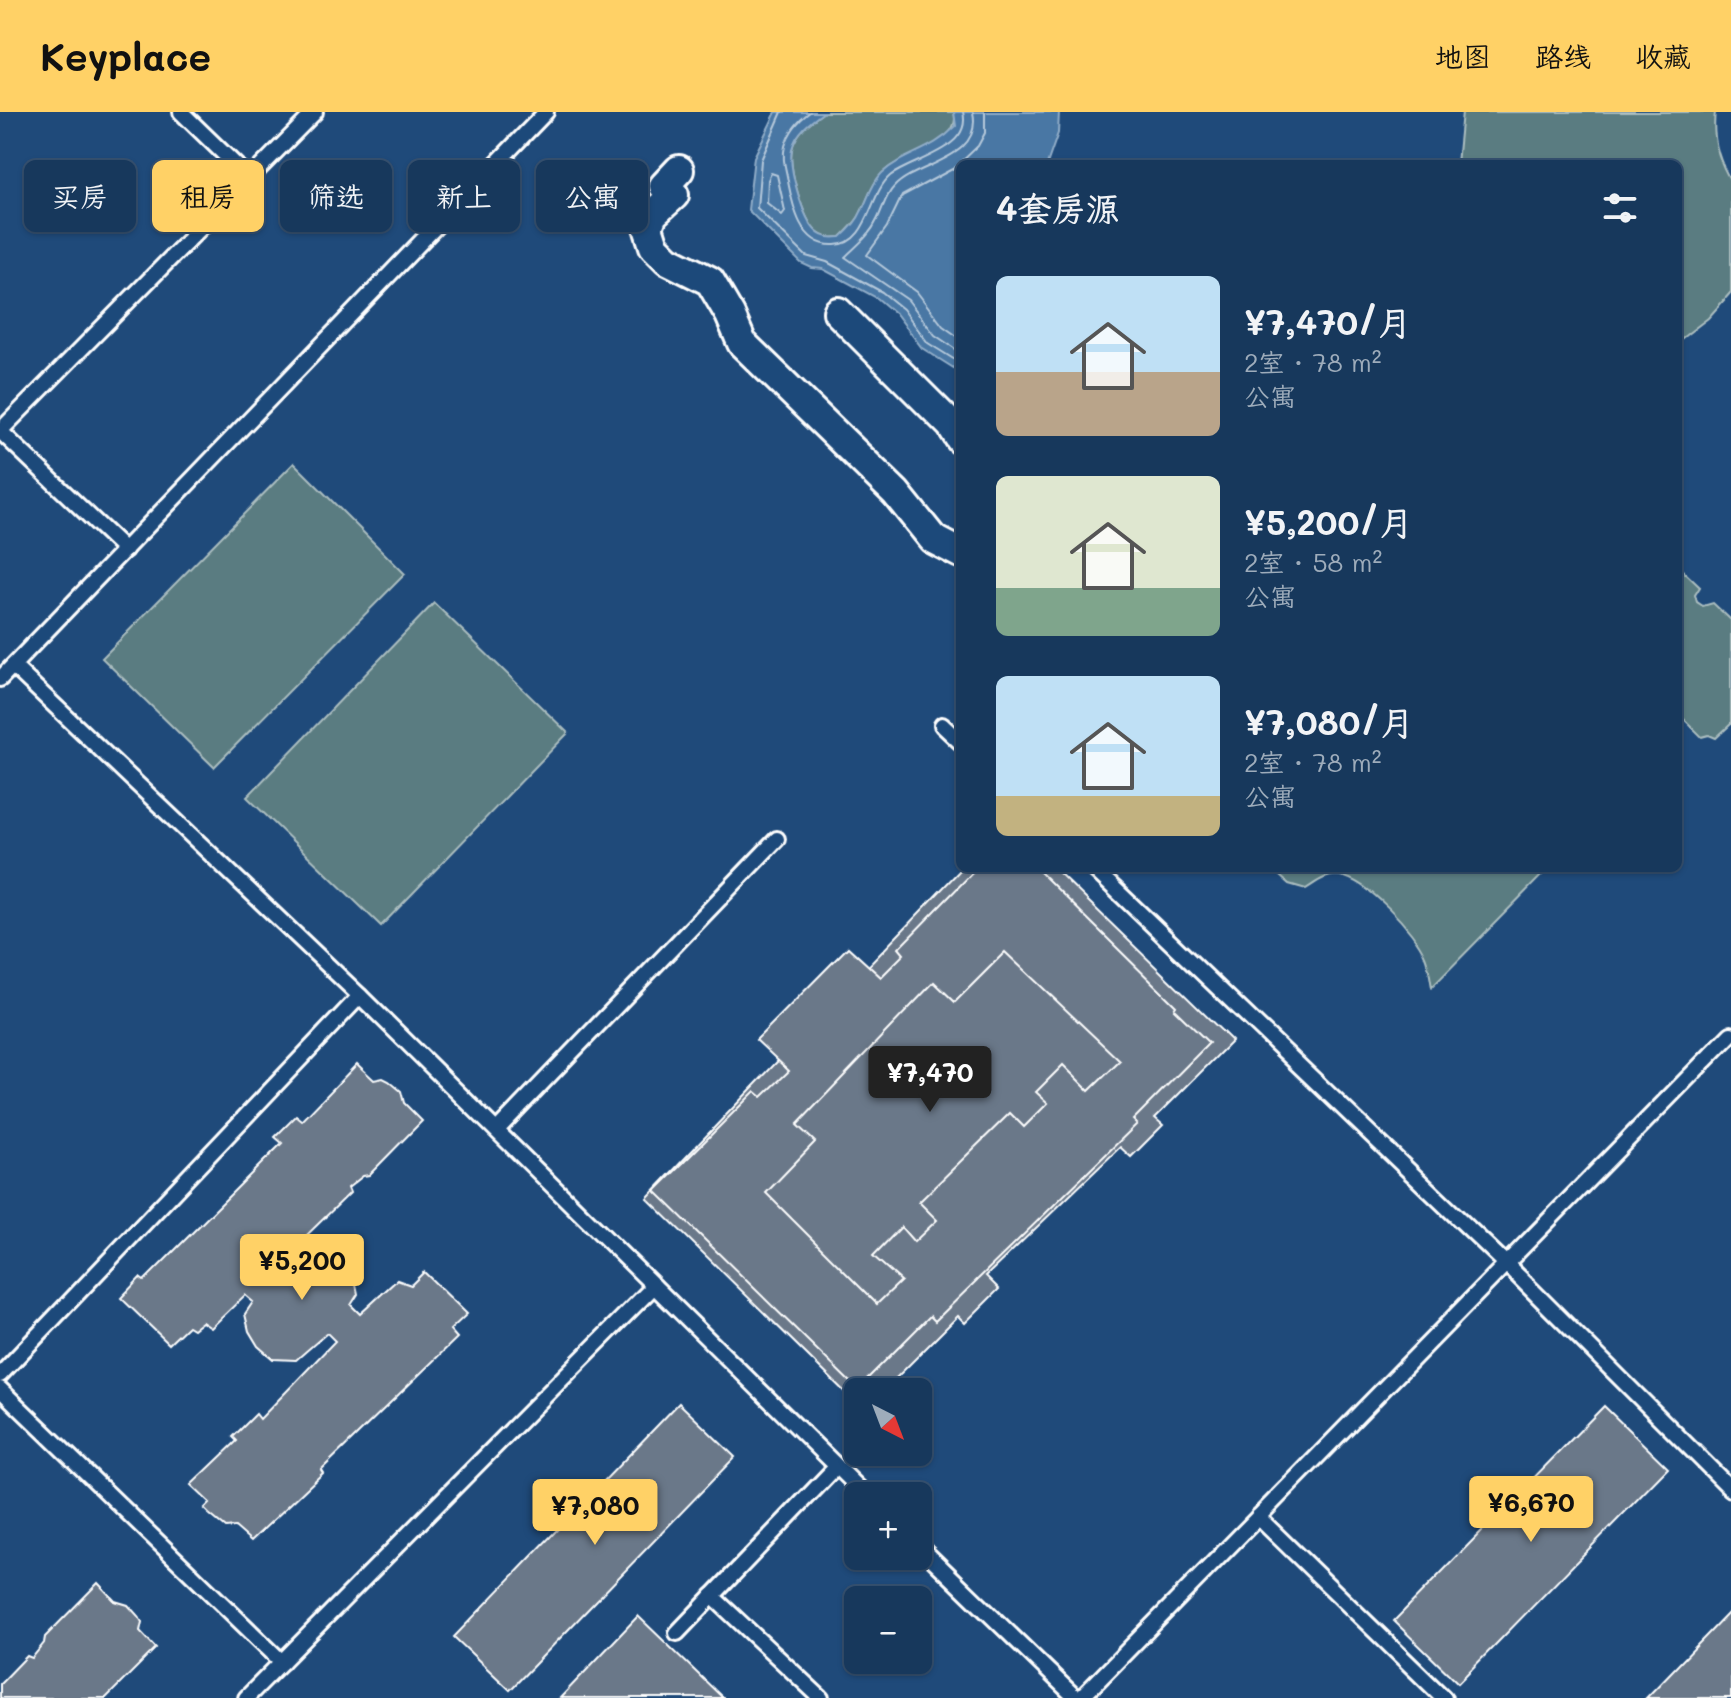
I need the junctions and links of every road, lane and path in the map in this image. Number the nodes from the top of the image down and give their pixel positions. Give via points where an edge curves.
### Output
1 (181, 112) edge
2 (315, 112) edge
3 (546, 112) edge
4 (230, 160) edge
5 (264, 166) edge
6 (679, 170) dead end
7 (199, 232) edge
8 (838, 312) dead end
9 (0, 431) edge
10 (956, 433) edge
11 (125, 550) junction
12 (956, 551) edge
13 (13, 666) junction
14 (0, 679) edge
15 (942, 725) dead end
16 (956, 738) edge
17 (777, 839) dead end
18 (1097, 872) edge
19 (360, 996) junction
20 (1731, 1034) edge
21 (497, 1130) junction
22 (1505, 1263) junction
23 (654, 1286) junction
24 (0, 1375) edge
25 (0, 1389) edge
26 (836, 1467) junction
27 (852, 1482) edge
28 (1731, 1489) edge
29 (1258, 1517) junction
30 (932, 1558) edge
31 (712, 1596) junction
32 (677, 1633) dead end
33 (282, 1662) junction
34 (246, 1698) edge
35 (821, 1698) edge
36 (1079, 1698) edge
37 (1444, 1698) edge

1 - 4 lane
2 - 5 lane
3 - 11 lane
6 - 12 street via 664,186 674,195 653,214 648,227 654,246 668,260 710,281 742,343 896,493 923,530
7 - 9 lane
8 - 10 street
9 - 11 lane
11 - 13 lane
13 - 14 lane
13 - 19 lane
15 - 16 lane
17 - 21 lane
18 - 22 lane
19 - 21 lane
19 - 24 lane
20 - 22 lane
21 - 23 lane
22 - 28 lane
22 - 29 lane
23 - 26 lane
23 - 33 lane
25 - 33 lane
26 - 27 lane
26 - 31 lane
29 - 36 lane
29 - 37 lane
30 - 36 lane
31 - 32 lane
31 - 35 lane
33 - 34 lane

